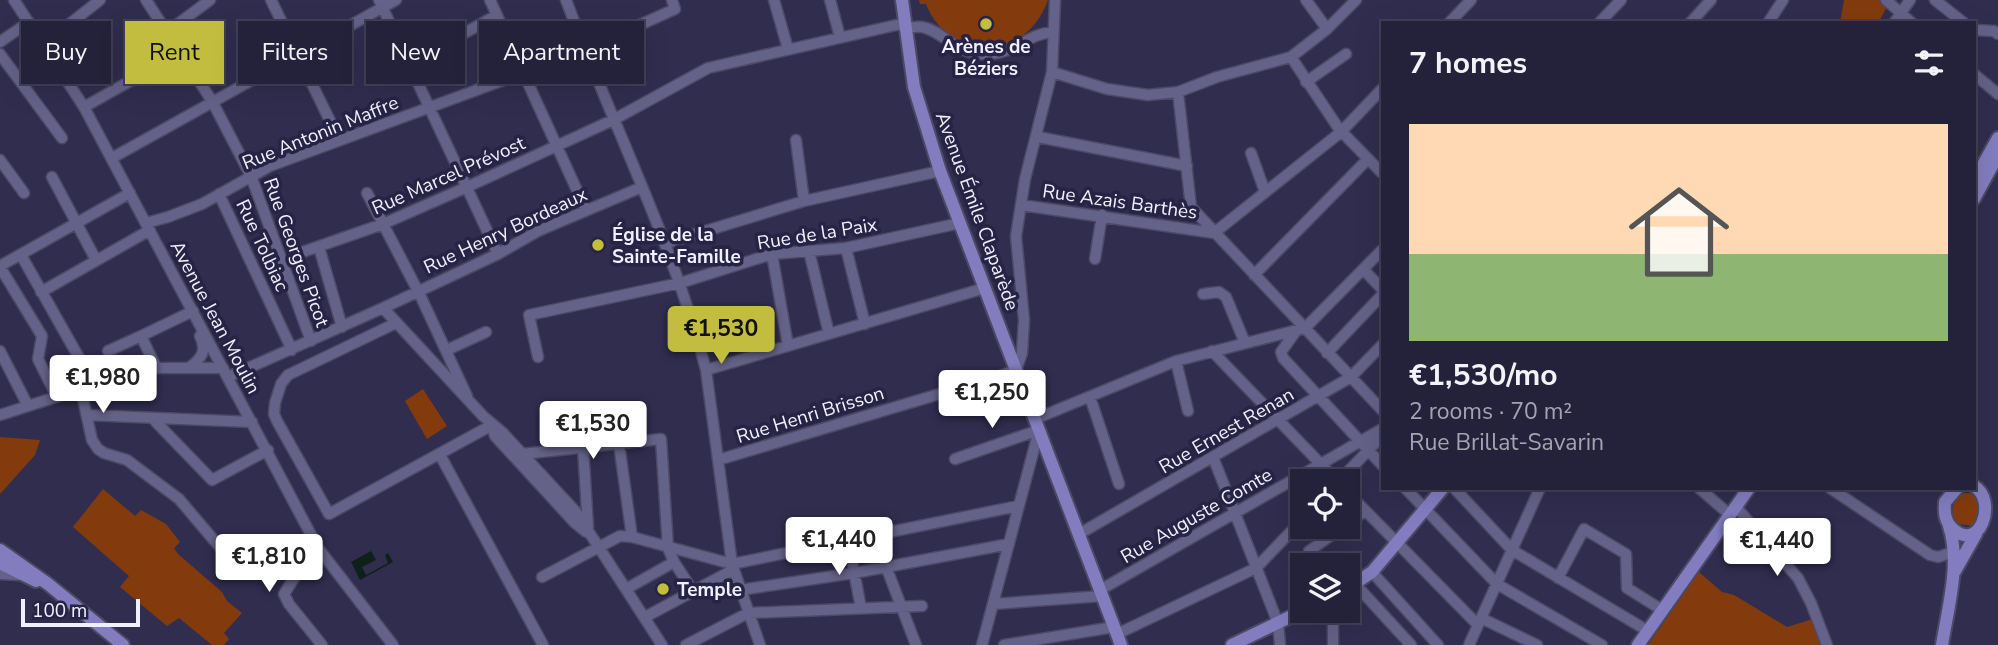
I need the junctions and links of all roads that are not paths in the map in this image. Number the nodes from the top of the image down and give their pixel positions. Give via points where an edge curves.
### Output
1 (14, 0) edge
2 (100, 0) edge
3 (146, 0) edge
4 (210, 0) edge
5 (271, 0) edge
6 (396, 0) edge
7 (490, 0) edge
8 (566, 0) edge
9 (672, 0) edge
10 (774, 0) edge
11 (830, 0) edge
12 (902, 0) edge
13 (1055, 0) edge
14 (1306, 0) edge
15 (1356, 0) edge
16 (1471, 0) edge
17 (1621, 0) edge
18 (1711, 0) edge
19 (1783, 0) edge
20 (1886, 0) edge
21 (1910, 0) edge
22 (1935, 0) edge
23 (381, 4) edge
24 (497, 15) junction
25 (1897, 18) edge
26 (28, 21) edge
27 (73, 21) edge
28 (160, 21) edge
29 (182, 21) edge
30 (282, 21) edge
31 (352, 21) edge
32 (389, 21) edge
33 (500, 21) edge
34 (574, 21) edge
35 (1451, 21) edge
36 (1601, 21) edge
37 (1694, 21) edge
38 (1769, 21) edge
39 (1961, 21) edge
40 (644, 23) edge
41 (905, 25) junction
42 (21, 28) edge
43 (1327, 29) junction
44 (1976, 30) edge
45 (1052, 32) junction
46 (465, 33) edge
47 (1996, 33) edge
48 (840, 37) junction
49 (0, 42) edge
50 (788, 50) junction
51 (0, 54) edge
52 (1346, 54) dead end
53 (1291, 57) junction
54 (1052, 72) junction
55 (1976, 76) edge
56 (1306, 82) junction
57 (69, 84) edge
58 (125, 84) edge
59 (201, 84) edge
60 (243, 84) edge
61 (312, 84) edge
62 (419, 84) edge
63 (494, 84) edge
64 (529, 84) edge
65 (598, 84) edge
66 (1381, 90) edge
67 (1178, 92) junction
68 (1998, 94) edge
69 (1373, 99) junction
70 (212, 101) junction
71 (1381, 106) edge
72 (84, 107) junction
73 (430, 107) junction
74 (613, 120) junction
75 (1998, 128) edge
76 (334, 129) dead end
77 (1341, 132) junction
78 (1038, 136) junction
79 (62, 138) dead end
80 (1998, 138) edge
81 (796, 140) dead end
82 (557, 145) junction
83 (1251, 153) dead end
84 (1998, 155) edge
85 (111, 158) junction
86 (1368, 159) junction
87 (0, 160) edge
88 (1976, 161) edge
89 (1187, 166) junction
90 (940, 171) junction
91 (1381, 172) edge
92 (251, 176) junction
93 (52, 177) dead end
94 (1976, 177) edge
95 (467, 187) junction
96 (642, 187) junction
97 (367, 192) dead end
98 (1265, 192) junction
99 (24, 193) dead end
100 (130, 193) junction
101 (219, 194) junction
102 (1976, 196) edge
103 (804, 201) junction
104 (1021, 205) junction
105 (586, 210) junction
106 (1102, 215) junction
107 (77, 223) junction
108 (960, 223) junction
109 (383, 224) junction
110 (148, 227) junction
111 (1214, 233) junction
112 (666, 243) junction
113 (319, 247) junction
114 (846, 248) junction
115 (809, 251) junction
116 (1381, 251) edge
117 (498, 254) junction
118 (772, 254) junction
119 (21, 255) junction
120 (294, 255) dead end
121 (1095, 259) dead end
122 (96, 260) junction
123 (0, 267) edge
124 (1364, 270) junction
125 (1254, 275) junction
126 (680, 283) junction
127 (985, 288) junction
128 (1381, 288) edge
129 (418, 291) junction
130 (41, 292) junction
131 (1203, 294) dead end
132 (1381, 296) edge
133 (383, 308) junction
134 (193, 311) junction
135 (396, 323) junction
136 (865, 324) junction
137 (342, 327) junction
138 (1301, 330) junction
139 (486, 332) dead end
140 (829, 334) junction
141 (141, 335) junction
142 (1271, 337) junction
143 (311, 341) junction
144 (1245, 343) junction
145 (788, 346) junction
146 (1381, 346) edge
147 (292, 350) junction
148 (447, 350) junction
149 (0, 351) edge
150 (108, 351) dead end
151 (1212, 351) junction
152 (1327, 353) junction
153 (538, 357) dead end
154 (1283, 357) junction
155 (1176, 361) junction
156 (156, 367) junction
157 (190, 367) junction
158 (244, 370) junction
159 (706, 370) junction
160 (1016, 370) junction
161 (226, 372) junction
162 (1351, 377) junction
163 (95, 386) junction
164 (81, 390) junction
165 (238, 395) junction
166 (1318, 396) junction
167 (57, 397) junction
168 (1090, 397) junction
169 (470, 403) junction
170 (28, 405) junction
171 (1381, 409) edge
172 (1188, 411) dead end
173 (0, 415) edge
174 (87, 415) junction
175 (154, 420) junction
176 (1277, 420) junction
177 (252, 422) junction
178 (492, 425) junction
179 (1037, 425) junction
180 (1381, 430) edge
181 (1381, 437) edge
182 (1360, 441) junction
183 (619, 444) junction
184 (583, 447) junction
185 (268, 450) junction
186 (1369, 450) junction
187 (522, 454) junction
188 (440, 455) junction
189 (1213, 457) junction
190 (955, 459) dead end
191 (718, 460) junction
192 (1381, 464) edge
193 (1321, 465) junction
194 (1325, 469) edge
195 (1350, 469) edge
196 (1119, 484) dead end
197 (1976, 486) edge
198 (1407, 490) edge
199 (1441, 490) edge
200 (1456, 490) edge
201 (1539, 490) edge
202 (1702, 490) edge
203 (1748, 490) edge
204 (1833, 490) edge
205 (1952, 490) edge
206 (1018, 506) junction
207 (1360, 506) edge
208 (1425, 510) junction
209 (1365, 511) junction
210 (1733, 511) junction
211 (1235, 513) junction
212 (1360, 515) edge
213 (1995, 516) edge
214 (1950, 526) junction
215 (1982, 532) junction
216 (1290, 533) edge
217 (589, 534) junction
218 (1079, 534) junction
219 (874, 535) junction
220 (632, 537) junction
221 (1326, 539) edge
222 (848, 540) junction
223 (1397, 543) junction
224 (1009, 544) junction
225 (599, 546) junction
226 (318, 548) junction
227 (668, 548) junction
228 (0, 550) edge
229 (1513, 550) junction
230 (1309, 551) dead end
231 (1954, 551) junction
232 (674, 562) junction
233 (0, 563) edge
234 (733, 567) junction
235 (886, 567) junction
236 (1256, 568) junction
237 (240, 571) dead end
238 (1372, 572) junction
239 (854, 573) junction
240 (0, 574) edge
241 (1953, 574) junction
242 (22, 575) junction
243 (542, 577) dead end
244 (1558, 578) junction
245 (1360, 580) edge
246 (1497, 584) junction
247 (53, 588) junction
248 (626, 589) junction
249 (740, 590) junction
250 (694, 591) junction
251 (1101, 593) junction
252 (1360, 595) edge
253 (993, 604) junction
254 (922, 606) dead end
255 (901, 607) junction
256 (861, 608) junction
257 (1662, 610) junction
258 (748, 613) junction
259 (645, 617) junction
260 (1290, 617) edge
261 (1480, 622) junction
262 (1278, 623) junction
263 (1333, 623) edge
264 (1648, 631) junction
265 (1117, 635) edge
266 (1049, 642) edge
267 (1240, 643) edge
268 (123, 645) edge
269 (322, 645) edge
270 (393, 645) edge
271 (543, 645) edge
272 (662, 645) edge
273 (686, 645) edge
274 (760, 645) edge
275 (915, 645) edge
276 (982, 645) edge
277 (1004, 645) edge
278 (1280, 645) edge
279 (1333, 645) edge
280 (1411, 645) edge
281 (1438, 645) edge
282 (1469, 645) edge
283 (1537, 645) edge
284 (1602, 645) edge
285 (1638, 645) edge
286 (1826, 645) edge
287 (1942, 645) edge

1 - 26 street, Avenue Jean Moulin
2 - 27 street
3 - 28 street, Rue Georges Picot
4 - 29 street
5 - 30 street
6 - 23 street
7 - 24 street
8 - 34 street
9 - 40 street, Rue Antonin Maffre via 675,9
10 - 50 street
11 - 48 street
12 - 41 main road, Avenue Émile Claparède
13 - 45 street
14 - 43 street
15 - 43 street
16 - 35 street
17 - 36 street
18 - 37 street
19 - 38 street
20 - 25 street
21 - 25 street
22 - 39 street
23 - 31 street
23 - 32 street
24 - 33 street
24 - 46 street
41 - 45 street via 927,29 955,47 977,54 1007,52
41 - 48 street, Rue Marcel Prévost
41 - 90 main road, Avenue Émile Claparède via 914,87
42 - 49 street
43 - 53 street
44 - 47 street
45 - 54 street
48 - 50 street, Rue Marcel Prévost
50 - 74 street, Rue Marcel Prévost via 708,68
51 - 79 street
52 - 56 street
53 - 56 street
53 - 67 street
54 - 67 street via 1107,89 1148,95
54 - 78 street
55 - 68 street
56 - 77 street
57 - 72 street, Avenue Jean Moulin
58 - 72 street
59 - 70 street, Rue Georges Picot
60 - 70 street
61 - 76 street
62 - 73 street
63 - 73 street, Rue Antonin Maffre
64 - 82 street
65 - 74 street
66 - 69 street
67 - 89 street
69 - 71 street
69 - 77 street
70 - 85 street
70 - 92 street, Rue Georges Picot
72 - 85 street, Avenue Jean Moulin
73 - 92 street, Rue Antonin Maffre
73 - 95 street
74 - 82 street, Rue Marcel Prévost
74 - 96 street
75 - 88 main road
77 - 86 street
77 - 98 street
78 - 89 street
78 - 104 street
80 - 94 main road
81 - 103 street
82 - 95 street, Rue Marcel Prévost
82 - 105 street
83 - 98 street
84 - 102 main road
85 - 100 street, Avenue Jean Moulin
86 - 91 street
86 - 125 street
87 - 99 street
89 - 111 street via 1191,207
90 - 103 street
90 - 108 main road, Avenue Émile Claparède
92 - 101 street, Rue Antonin Maffre
92 - 143 street, Rue Georges Picot
93 - 107 street
95 - 109 street, Rue Marcel Prévost
95 - 117 street
96 - 105 street, Rue Henry Bordeaux
96 - 112 street
97 - 109 street
98 - 111 street
100 - 107 street
100 - 110 street, Avenue Jean Moulin
101 - 110 street, Rue Antonin Maffre
101 - 147 street, Rue Tolbiac
103 - 112 street
104 - 106 street, Rue Azais Barthès
104 - 160 street via 1016,236 1024,320
105 - 117 street, Rue Henry Bordeaux
106 - 111 street, Rue Azais Barthès
106 - 121 street
107 - 119 street
107 - 122 street
108 - 114 street, Rue de la Paix
108 - 127 main road, Avenue Émile Claparède
109 - 113 street, Rue Marcel Prévost
109 - 129 street
110 - 122 street, Rue Antonin Maffre
110 - 134 street, Avenue Jean Moulin
111 - 125 street
112 - 126 street
113 - 120 street, Rue Marcel Prévost
113 - 137 street
114 - 115 street, Rue de la Paix
114 - 136 street
115 - 118 street, Rue de la Paix
115 - 140 street
116 - 124 street
117 - 129 street, Rue Henry Bordeaux
118 - 126 street, Rue de la Paix
118 - 145 street
119 - 123 street
119 - 130 street
122 - 130 street, Rue Antonin Maffre
123 - 167 street via 42,337 38,359
124 - 128 street
124 - 138 street
125 - 138 street
126 - 153 street, Rue de la Paix via 529,315
126 - 159 street
127 - 136 street
127 - 160 main road, Avenue Émile Claparède
129 - 133 street, Rue Henry Bordeaux
129 - 148 street
130 - 163 street
131 - 144 street via 1219,292 1226,297
132 - 152 street
133 - 135 street
133 - 137 street, Rue Henry Bordeaux
134 - 141 street
134 - 157 street via 204,345
134 - 161 street, Avenue Jean Moulin
135 - 169 street
135 - 188 street via 288,375 276,396 274,414 329,514
136 - 140 street
137 - 143 street, Rue Henry Bordeaux
138 - 142 street
138 - 152 street
138 - 154 street
139 - 148 street
140 - 145 street
141 - 150 street
141 - 156 street
142 - 144 street
142 - 154 street
143 - 147 street, Rue Henry Bordeaux
144 - 151 street
145 - 159 street
146 - 162 street, Rue Ernest Renan
147 - 158 street, Rue Henry Bordeaux
148 - 169 street
149 - 170 street
151 - 155 street
151 - 176 street
152 - 162 street
154 - 166 street
155 - 168 street
155 - 172 street
156 - 157 street
156 - 163 street
157 - 161 street
158 - 161 street, Rue Henry Bordeaux
158 - 165 street
159 - 191 street
160 - 179 main road, Avenue Émile Claparède
160 - 191 street, Rue Henri Brisson
161 - 165 street, Avenue Jean Moulin
162 - 166 street, Rue Ernest Renan
162 - 171 street
163 - 164 street
164 - 167 street
164 - 174 street
165 - 177 street, Avenue Jean Moulin
166 - 176 street, Rue Ernest Renan
166 - 182 street
167 - 170 street
168 - 179 street
168 - 196 street
169 - 178 street
170 - 173 street
174 - 175 street
174 - 237 street via 98,449 127,460 179,499
175 - 177 street
175 - 185 street via 212,480
176 - 189 street, Rue Ernest Renan
176 - 193 street
177 - 185 street, Avenue Jean Moulin
178 - 187 street
178 - 188 street
178 - 217 street via 495,436
179 - 190 street
179 - 206 street
179 - 218 main road, Avenue Émile Claparède
180 - 182 street, Rue Auguste Comte
181 - 186 street
182 - 186 street
182 - 193 street, Rue Auguste Comte
183 - 184 street
183 - 220 street
183 - 227 street via 661,439
184 - 187 street
184 - 217 street
185 - 226 street, Avenue Jean Moulin
186 - 192 street
186 - 195 street
187 - 217 street via 576,512
188 - 271 street
189 - 211 street
189 - 218 street, Rue Ernest Renan
191 - 234 street
193 - 194 street
193 - 211 street, Rue Auguste Comte
197 - 213 main road via 1987,492
198 - 208 street
199 - 208 main road
200 - 229 street
201 - 229 street
202 - 210 street
203 - 210 main road
204 - 231 street via 1930,555
205 - 214 main road via 1944,510
206 - 219 street
206 - 224 street
207 - 209 street
208 - 223 main road
208 - 246 street
209 - 212 street
209 - 223 street
210 - 257 main road
210 - 286 street via 1798,579
211 - 236 street
211 - 251 street, Rue Auguste Comte
213 - 215 main road
214 - 215 main road via 1966,535
214 - 231 main road
215 - 241 main road
216 - 236 street
217 - 225 street
218 - 251 main road, Avenue Émile Claparède
219 - 222 street
219 - 235 street
220 - 225 street via 621,536
220 - 227 street
221 - 230 street
222 - 234 street
222 - 239 street
223 - 238 main road
223 - 261 street
224 - 235 street
224 - 253 street
225 - 243 street
225 - 248 street
226 - 269 street via 307,556 284,594
226 - 270 street, Avenue Jean Moulin
227 - 232 street
227 - 234 street
228 - 247 main road
229 - 244 street
229 - 246 street
231 - 241 main road
232 - 248 street
232 - 250 street
233 - 242 main road
234 - 249 street
234 - 250 street
235 - 239 street
235 - 255 street
236 - 262 street
236 - 265 street
238 - 245 main road
238 - 281 street
239 - 249 street
239 - 256 street
240 - 242 street
241 - 287 main road
242 - 247 main road
244 - 257 street via 1584,529 1626,554 1627,588
244 - 264 street
246 - 261 street
246 - 284 street
247 - 268 main road
248 - 259 street
249 - 258 street
250 - 259 street
251 - 253 street
251 - 265 main road, Avenue Émile Claparède
252 - 280 street
253 - 276 street
254 - 255 street
255 - 256 street
255 - 275 street
256 - 258 street
257 - 264 main road
258 - 273 street
258 - 274 street
259 - 272 street
260 - 262 main road
261 - 282 street
261 - 283 street
262 - 267 main road
262 - 278 street
263 - 279 street
264 - 285 main road
265 - 266 street
266 - 277 street

